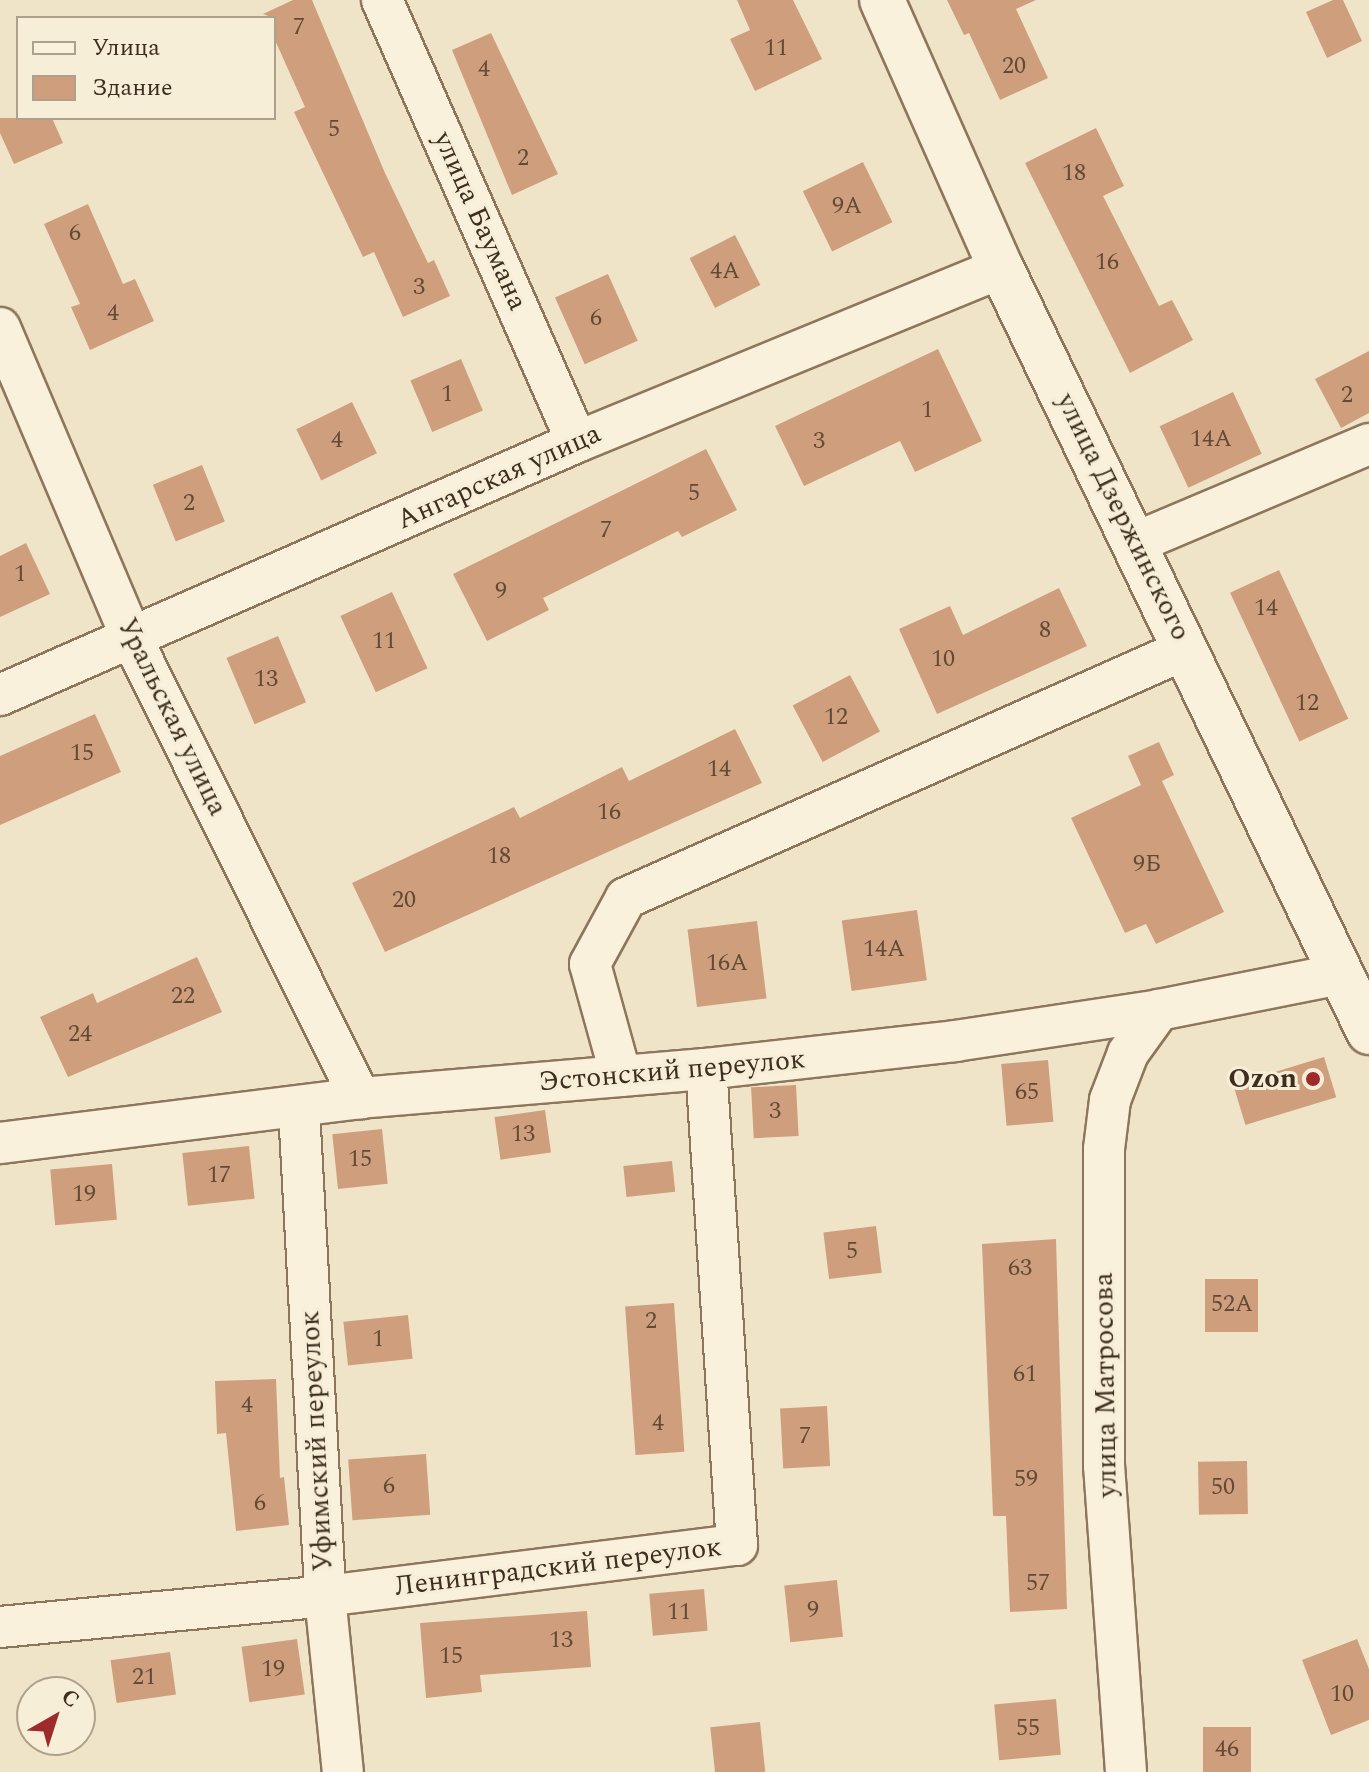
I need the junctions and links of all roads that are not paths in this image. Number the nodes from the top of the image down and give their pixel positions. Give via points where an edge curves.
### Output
1 (382, 0) edge
2 (882, 0) edge
3 (1001, 268) junction
4 (0, 328) edge
5 (577, 442) junction
6 (1369, 444) edge
7 (1137, 542) junction
8 (132, 639) junction
9 (1186, 649) junction
10 (0, 695) edge
11 (1341, 974) junction
12 (1159, 1010) junction
13 (1369, 1032) edge
14 (706, 1069) junction
15 (621, 1076) junction
16 (360, 1098) junction
17 (299, 1109) junction
18 (0, 1143) edge
19 (325, 1596) junction
20 (0, 1627) edge
21 (343, 1772) edge
22 (1126, 1772) edge

1 - 5 street, улица Баумана
2 - 3 street, улица Дзержинского
3 - 5 street, Ангарская улица
3 - 7 street, улица Дзержинского
4 - 8 street, Уральская улица
5 - 8 street, Ангарская улица
6 - 7 street
7 - 9 street, улица Дзержинского
8 - 10 street, Ангарская улица
8 - 16 street, Уральская улица
9 - 11 street, улица Дзержинского
9 - 15 street via 626,898 590,964
11 - 12 street, Эстонский переулок
11 - 13 street, улица Дзержинского
12 - 14 street, Эстонский переулок via 955,1041
12 - 22 street, улица Матросова via 1128,1053 1110,1100 1104,1149 1104,1466
14 - 15 street, Эстонский переулок
14 - 19 street, Ленинградский переулок via 737,1545
15 - 16 street, Эстонский переулок
16 - 17 street, Эстонский переулок
17 - 18 street, Эстонский переулок
17 - 19 street, Уфимский переулок
19 - 20 street, Ленинградский переулок
19 - 21 street, Уфимский переулок

